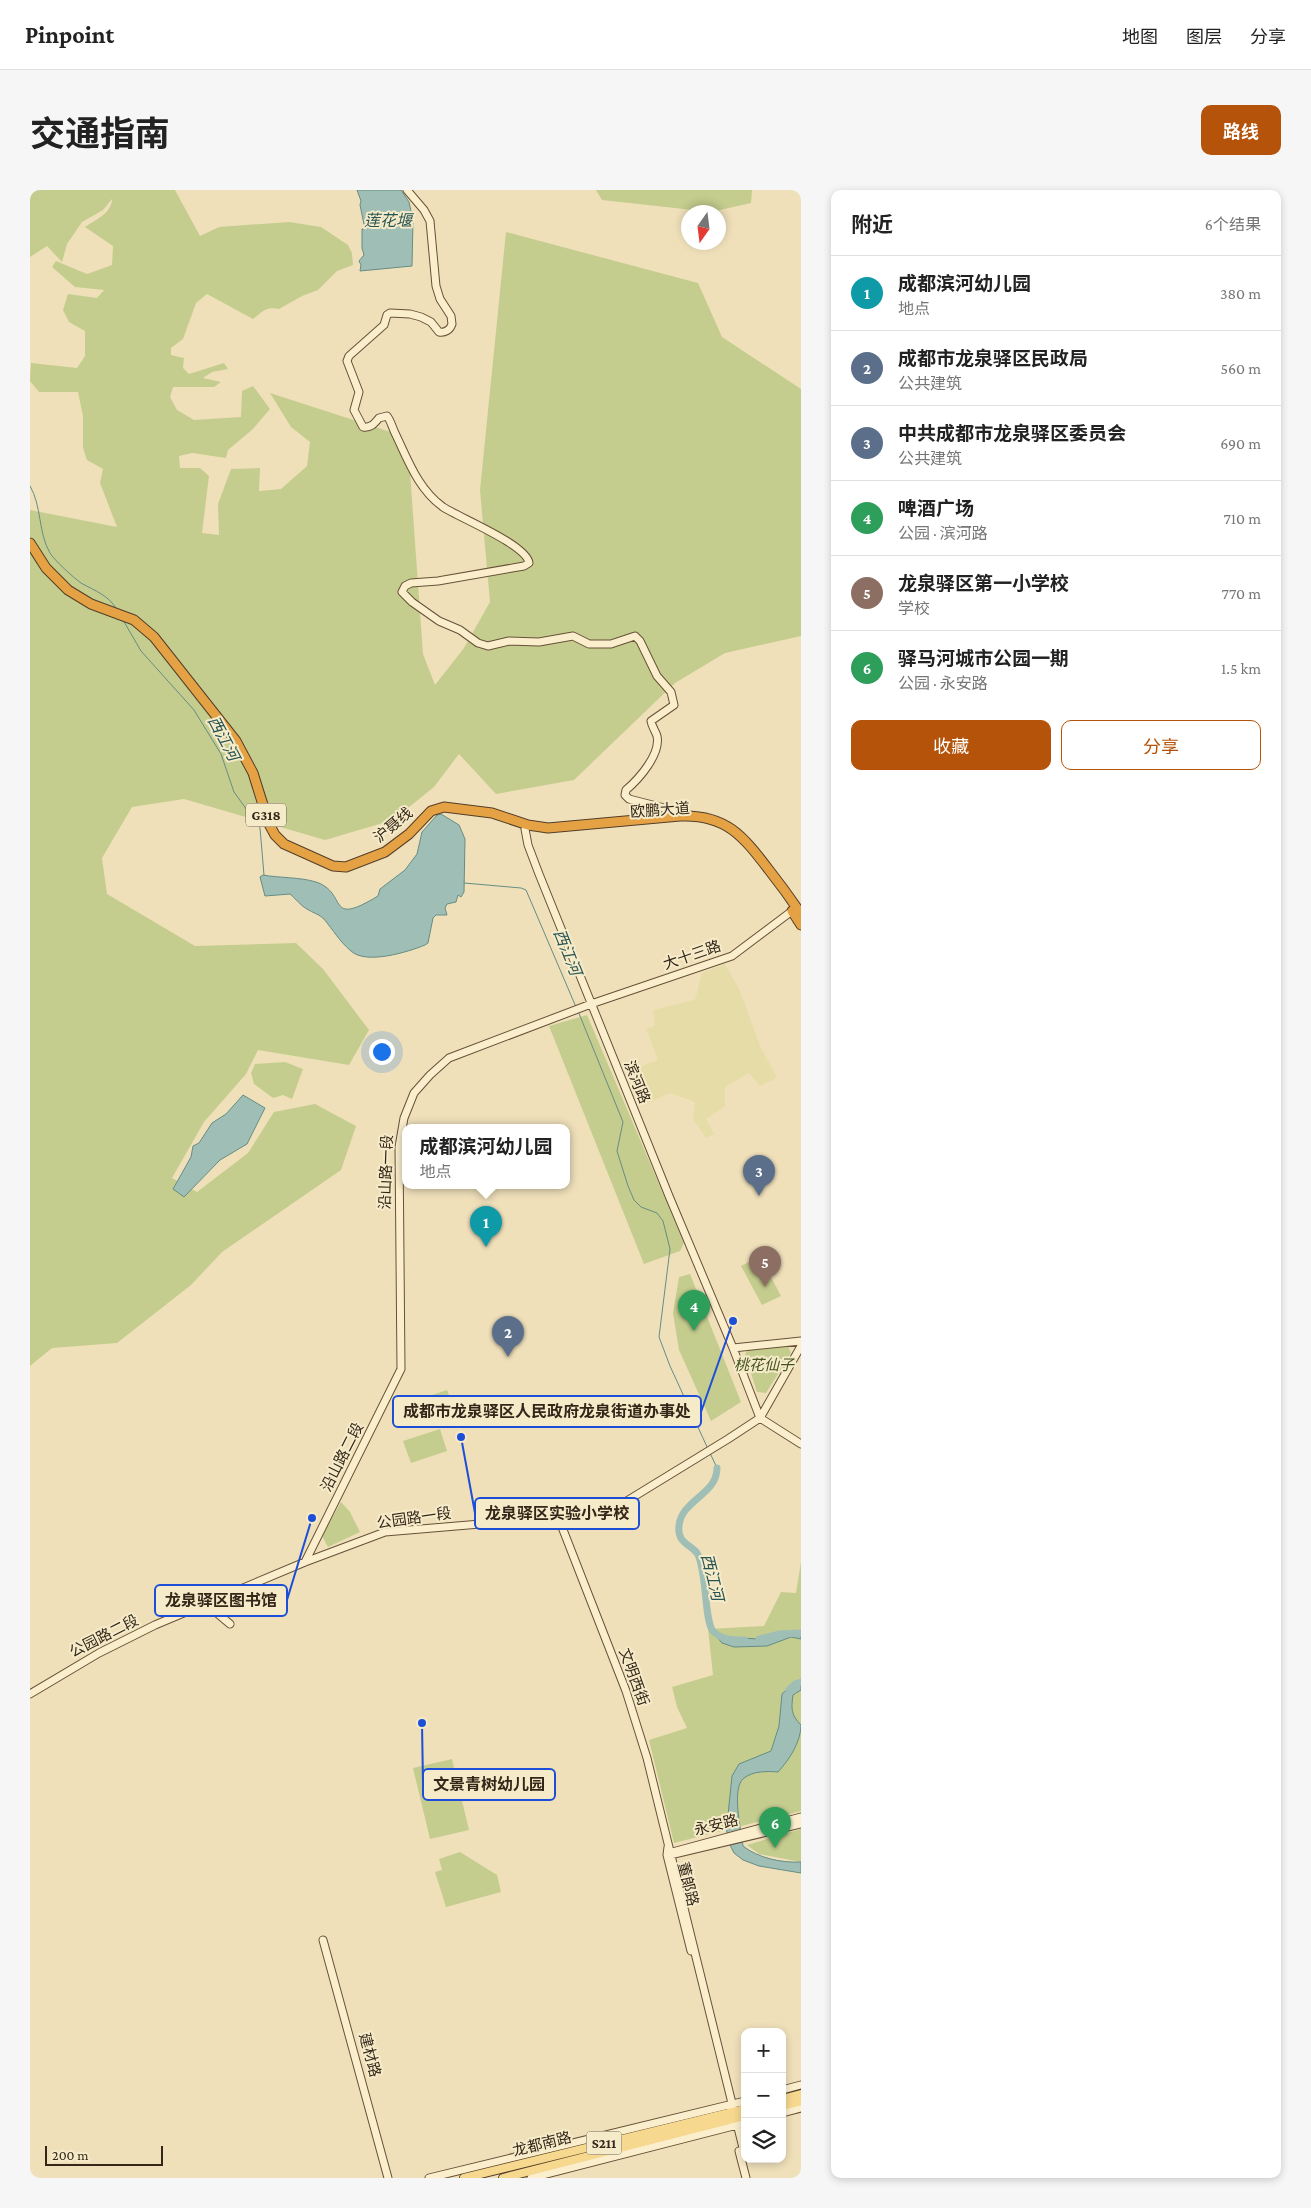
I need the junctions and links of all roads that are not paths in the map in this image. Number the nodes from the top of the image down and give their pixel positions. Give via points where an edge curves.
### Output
1 (407, 190) edge
2 (30, 543) edge
3 (682, 816) junction
4 (527, 827) junction
5 (797, 909) edge
6 (801, 925) edge
7 (590, 1004) junction
8 (560, 1015) joint
9 (403, 1124) edge
10 (402, 1130) edge
11 (801, 1341) edge
12 (801, 1346) edge
13 (734, 1348) junction
14 (401, 1363) joint
15 (760, 1418) junction
16 (801, 1444) edge
17 (560, 1522) junction
18 (305, 1562) junction
19 (222, 1598) joint
20 (203, 1606) junction
21 (230, 1624) dead end
22 (30, 1694) edge
23 (801, 1817) edge
24 (801, 1824) edge
25 (749, 1834) junction
26 (670, 1852) junction
27 (323, 1940) dead end
28 (801, 2085) edge
29 (786, 2089) edge
30 (801, 2094) edge
31 (786, 2098) edge
32 (801, 2101) edge
33 (786, 2105) edge
34 (801, 2108) edge
35 (786, 2112) edge
36 (734, 2116) edge
37 (741, 2143) edge
38 (746, 2163) edge
39 (388, 2178) edge
40 (429, 2178) edge
41 (464, 2178) edge
42 (503, 2178) edge
43 (531, 2178) edge
44 (746, 2178) edge
45 (750, 2178) edge

1 - 3 street via 430,221 436,286 452,324 448,331 442,332 421,317 387,315 384,325 347,361 359,392 354,410 363,427 369,428 379,418 387,416 418,480 434,500 515,548 525,555 529,564 411,583 402,592 439,621 488,646 509,641 539,642 573,636 589,644 611,644 635,636 656,676 671,692 674,705 651,721 657,736 654,757 625,795 629,799 680,812
2 - 4 highway, 沪聂线 / G318 via 56,580 79,597 141,624 154,637 236,741 253,773 269,824 284,844 333,866 346,867 385,852 409,834 424,817 444,807 492,813
3 - 4 highway, 沪聂线 / G318
3 - 5 highway, 沪聂线 / G318 via 709,818 735,831 752,847
4 - 5 highway, 欧鹏大道 / G318 via 547,832 684,821 714,825 742,842
4 - 7 street, 滨河路 via 530,850
5 - 6 highway, 欧鹏大道 / G318
5 - 7 street, 大十三路 via 732,956
7 - 8 street, 大十三路
7 - 13 street, 滨河路
8 - 9 street, 沿山路一段 via 449,1058 414,1093
10 - 14 street, 沿山路一段 via 398,1197
11 - 13 street
12 - 15 street
13 - 15 street, 滨河路
14 - 18 street, 沿山路二段 via 401,1369
15 - 16 street
15 - 17 street, 公园路一段 via 599,1518
17 - 18 street, 公园路一段 via 540,1519 386,1532
17 - 26 street, 文明西街 via 626,1691 647,1758
18 - 19 street, 公园路一段
19 - 20 street, 公园路二段
20 - 21 street via 214,1610
20 - 22 street, 公园路二段 via 98,1652
23 - 25 street, 永安路
24 - 25 street
25 - 26 street, 永安路
26 - 36 street, 董郞路
27 - 39 street, 建材路
28 - 29 street
30 - 31 main road
32 - 33 main road
34 - 35 street
36 - 37 street, 董郞路
36 - 40 street
36 - 41 main road, 龙都南路 / S211
36 - 42 main road, 龙都南路 / S211
36 - 43 street
36 - 44 street, 董郞路
38 - 45 street, 董郞路

